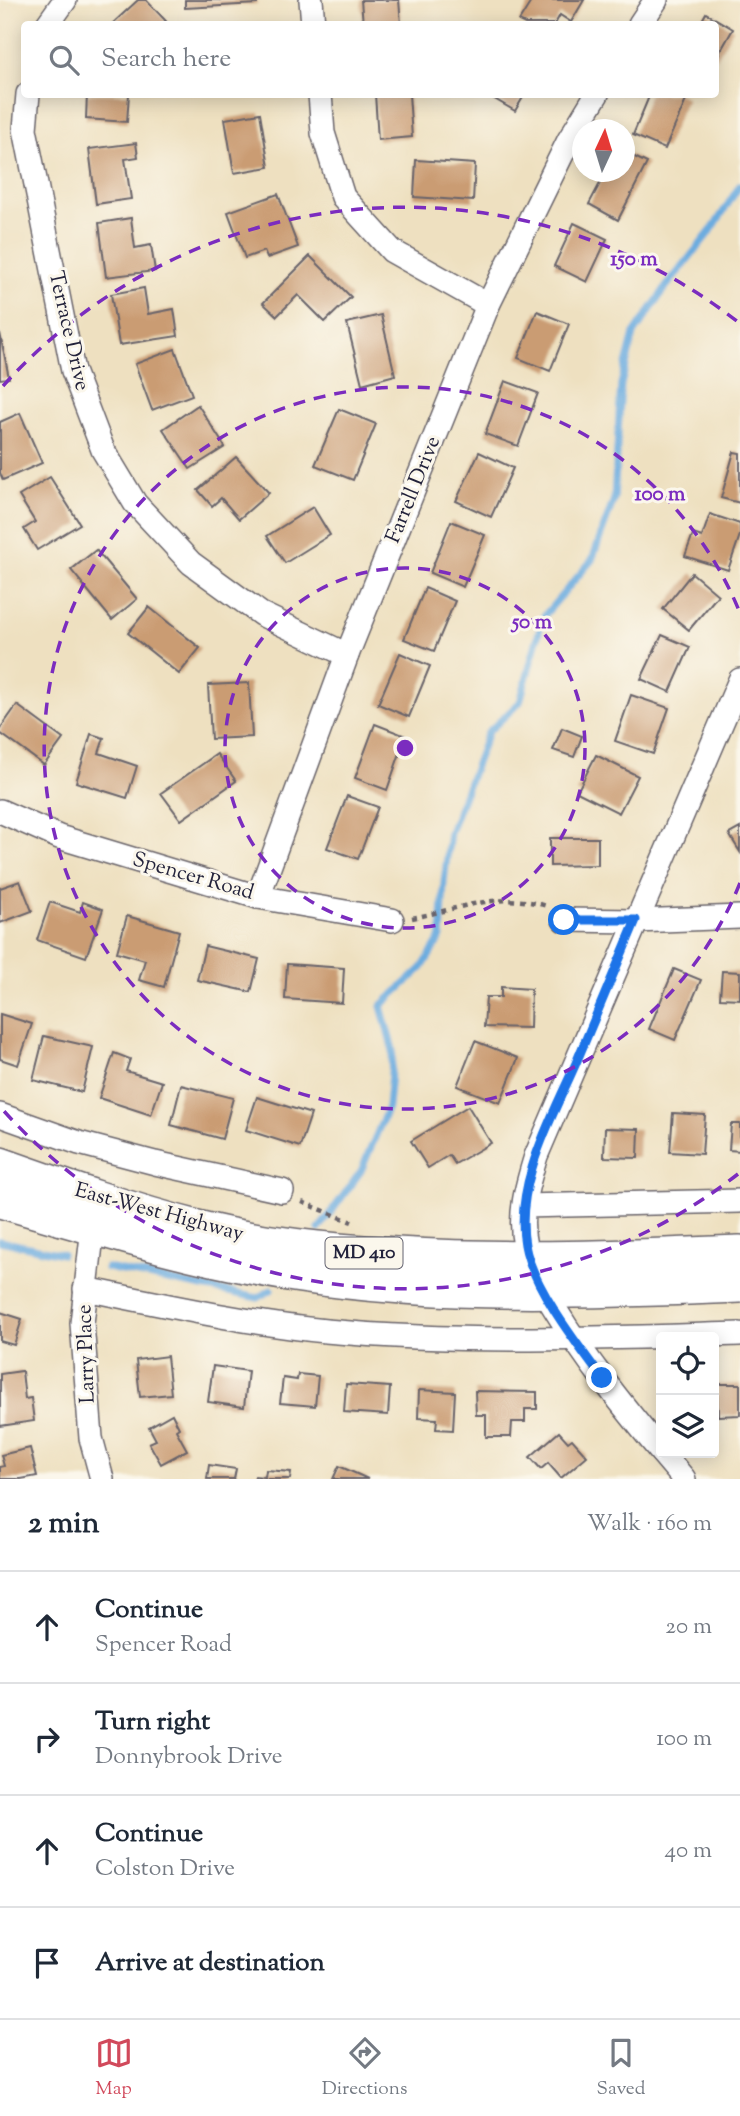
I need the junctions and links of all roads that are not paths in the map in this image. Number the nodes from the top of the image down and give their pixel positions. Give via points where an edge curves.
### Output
1 (65, 0) edge
2 (311, 0) edge
3 (656, 0) edge
4 (50, 21) edge
5 (313, 21) edge
6 (642, 21) edge
7 (28, 98) edge
8 (320, 98) edge
9 (595, 98) edge
10 (488, 305) junction
11 (347, 655) junction
12 (740, 680) edge
13 (0, 811) edge
14 (258, 897) junction
15 (740, 917) edge
16 (403, 919) road end
17 (564, 920) road end
18 (636, 920) junction
19 (0, 1115) edge
20 (0, 1165) edge
21 (282, 1191) dead end
22 (0, 1200) edge
23 (740, 1201) edge
24 (523, 1206) junction
25 (93, 1227) junction
26 (740, 1253) edge
27 (536, 1275) junction
28 (740, 1285) edge
29 (85, 1289) junction
30 (740, 1334) edge
31 (573, 1338) junction
32 (656, 1444) edge
33 (667, 1458) edge
34 (102, 1479) edge
35 (684, 1479) edge

1 - 4 street
2 - 5 street
3 - 6 street
7 - 11 street, Terrace Drive via 25,129 73,371 103,450 135,503 191,563 261,614
8 - 10 street via 324,133 343,197 392,251
9 - 10 street, Farrell Drive via 569,139
10 - 11 street, Farrell Drive
11 - 14 street, Farrell Drive
12 - 18 street
13 - 14 street, Spencer Road via 59,837
14 - 16 street, Spencer Road
15 - 18 street
17 - 18 street
18 - 24 street via 536,1156
19 - 21 street via 155,1164
20 - 27 main road, East-West Highway / MD 410 via 198,1229 345,1252 476,1259
22 - 25 main road, East-West Highway / MD 410
23 - 24 street
24 - 27 street via 525,1248
25 - 27 main road, East-West Highway / MD 410 via 293,1274 421,1287
25 - 29 street, Larry Place
26 - 27 main road, East-West Highway / MD 410 via 608,1259
27 - 28 main road, East-West Highway / MD 410 via 609,1290
27 - 31 street
29 - 31 street via 224,1317 324,1331 398,1337
29 - 34 street, Larry Place via 82,1323 91,1438
30 - 31 street
31 - 32 street
33 - 35 street

